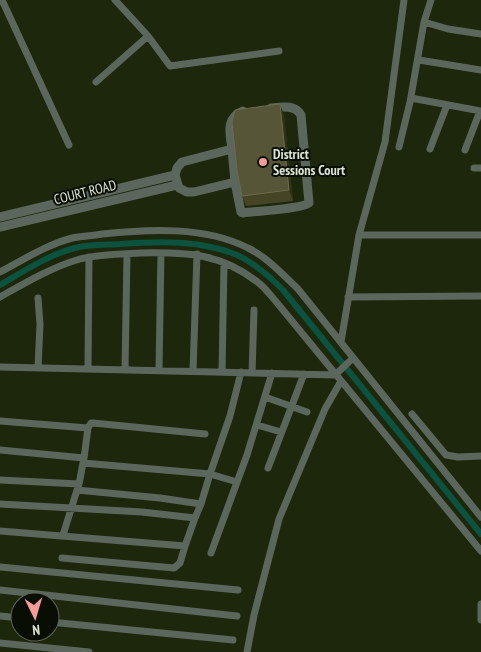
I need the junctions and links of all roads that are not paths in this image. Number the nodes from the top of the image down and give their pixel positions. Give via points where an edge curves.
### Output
1 (115, 0) edge
2 (404, 0) edge
3 (431, 0) edge
4 (2, 5) edge
5 (424, 22) junction
6 (481, 34) edge
7 (148, 36) junction
8 (279, 51) dead end
9 (419, 60) junction
10 (481, 70) edge
11 (96, 82) dead end
12 (411, 98) junction
13 (446, 105) junction
14 (481, 111) edge
15 (69, 145) dead end
16 (399, 146) dead end
17 (232, 149) junction
18 (430, 149) dead end
19 (465, 150) dead end
20 (176, 175) junction
21 (235, 182) junction
22 (177, 185) junction
23 (0, 217) edge
24 (0, 227) edge
25 (359, 235) junction
26 (481, 235) edge
27 (160, 253) junction
28 (127, 254) junction
29 (197, 254) junction
30 (89, 257) junction
31 (224, 263) junction
32 (0, 272) edge
33 (481, 296) edge
34 (0, 297) edge
35 (348, 297) junction
36 (38, 298) dead end
37 (254, 310) dead end
38 (341, 342) junction
39 (351, 361) junction
40 (0, 367) edge
41 (38, 368) junction
42 (88, 368) junction
43 (125, 369) junction
44 (159, 370) junction
45 (193, 371) junction
46 (222, 372) junction
47 (241, 372) junction
48 (252, 373) junction
49 (272, 373) junction
50 (337, 373) junction
51 (304, 374) junction
52 (341, 381) junction
53 (265, 397) junction
54 (291, 406) junction
55 (307, 412) dead end
56 (412, 414) dead end
57 (0, 421) edge
58 (257, 424) junction
59 (88, 428) junction
60 (281, 432) junction
61 (204, 434) dead end
62 (0, 450) edge
63 (481, 456) edge
64 (84, 460) junction
65 (268, 468) dead end
66 (210, 474) junction
67 (0, 480) edge
68 (238, 482) junction
69 (78, 487) junction
70 (0, 504) edge
71 (201, 504) junction
72 (72, 508) junction
73 (481, 517) edge
74 (195, 518) junction
75 (0, 531) edge
76 (64, 535) junction
77 (185, 546) junction
78 (481, 552) edge
79 (211, 553) dead end
80 (62, 558) dead end
81 (0, 567) edge
82 (0, 590) edge
83 (238, 590) dead end
84 (481, 604) edge
85 (237, 616) dead end
86 (481, 620) edge
87 (60, 623) edge
88 (233, 640) dead end
89 (0, 643) edge
90 (89, 652) edge
91 (247, 652) edge

1 - 7 street
2 - 25 street via 386,142
3 - 5 street
4 - 15 street
5 - 6 street
5 - 9 street
7 - 8 street via 170,66
7 - 11 street
9 - 10 street
9 - 12 street
12 - 13 street
12 - 16 street
13 - 14 street
13 - 18 street
14 - 19 street
17 - 20 street via 182,162
17 - 21 street
17 - 21 street via 231,120 241,112 289,107 301,114 309,203 306,206 243,213 240,212
20 - 22 street
20 - 23 street, COURT ROAD
21 - 22 street, COURT ROAD via 187,192
22 - 24 street, COURT ROAD
25 - 26 street
25 - 35 street
27 - 28 street
27 - 29 street
27 - 44 street
28 - 30 street
28 - 43 street
29 - 31 street
29 - 45 street
30 - 34 street via 28,280
30 - 42 street
31 - 46 street
31 - 50 street via 261,284
32 - 38 street via 44,248 73,238 120,232 195,233 249,248 298,289
33 - 35 street
35 - 38 street
36 - 41 street
37 - 48 street
38 - 39 street
39 - 50 street
39 - 73 street
40 - 41 street
41 - 42 street
42 - 43 street
43 - 44 street
44 - 45 street
45 - 46 street
46 - 47 street
47 - 48 street
47 - 66 street
48 - 49 street
49 - 51 street
49 - 53 street
50 - 51 street
50 - 52 street
51 - 54 street
52 - 78 street
52 - 91 street via 325,409 279,519
53 - 54 street
53 - 58 street
54 - 55 street
54 - 60 street
56 - 63 street via 446,455
57 - 59 street
58 - 60 street
58 - 68 street
59 - 61 street via 93,423
59 - 64 street
60 - 65 street
62 - 64 street
64 - 66 street
64 - 69 street
66 - 68 street
66 - 71 street
67 - 69 street
68 - 79 street
69 - 71 street
69 - 72 street
70 - 72 street
71 - 74 street
72 - 74 street
72 - 76 street
74 - 77 street
75 - 76 street
76 - 77 street
77 - 80 street via 180,564 174,568
81 - 83 street
82 - 85 street
84 - 86 street
87 - 88 street
89 - 90 street

